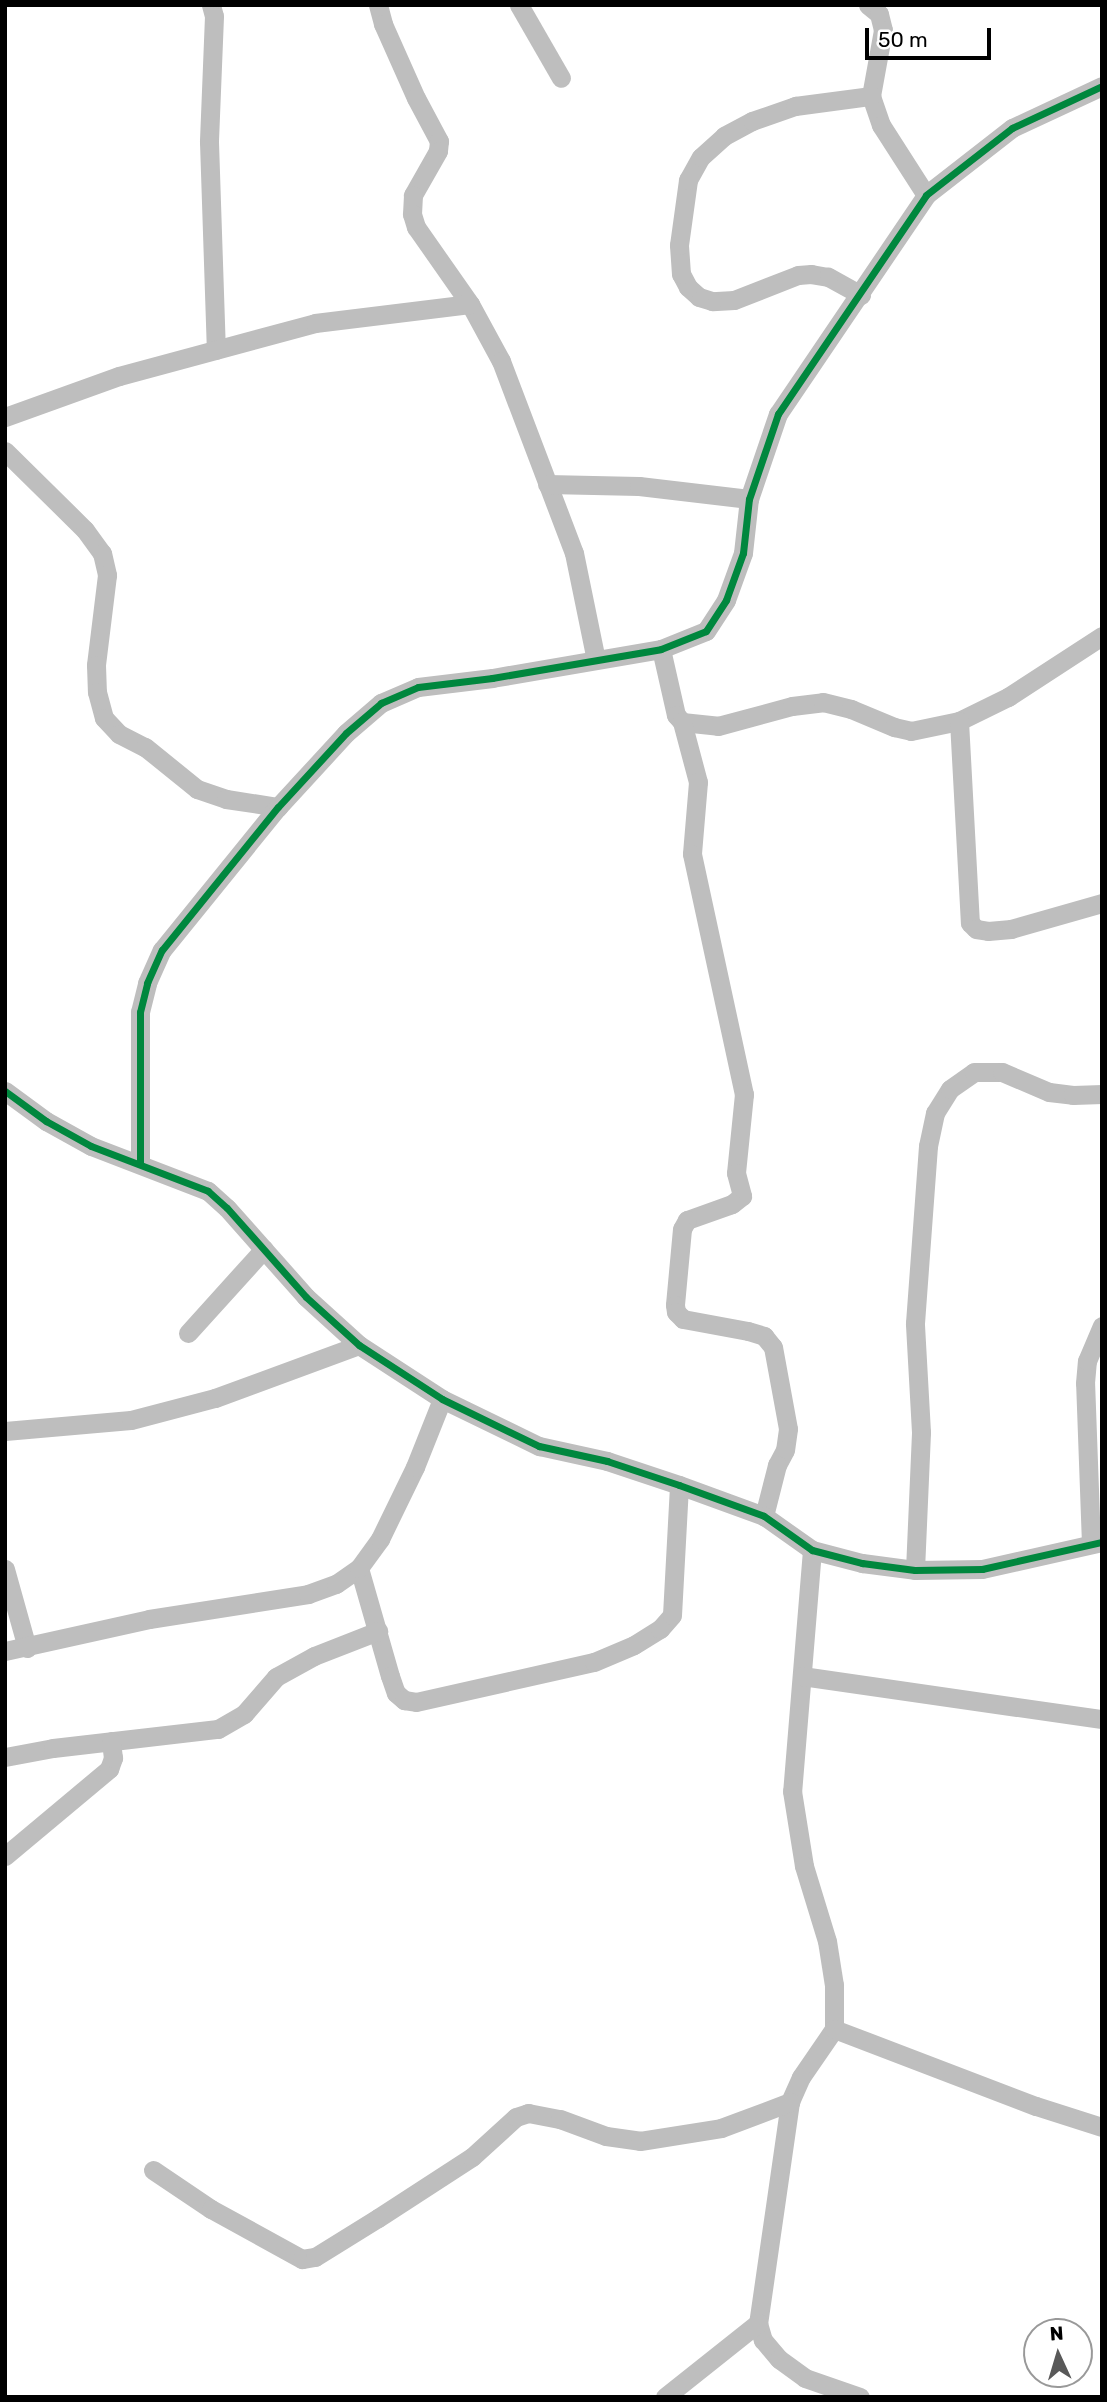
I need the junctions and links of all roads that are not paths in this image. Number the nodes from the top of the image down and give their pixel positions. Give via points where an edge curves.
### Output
1 (211, 5) edge
2 (378, 5) edge
3 (519, 5) edge
4 (868, 5) edge
5 (561, 78) dead end
6 (1102, 86) edge
7 (871, 96) junction
8 (926, 195) junction
9 (860, 295) junction
10 (470, 304) junction
11 (216, 350) junction
12 (5, 417) edge
13 (5, 451) edge
14 (547, 484) junction
15 (749, 499) junction
16 (1102, 636) edge
17 (661, 649) junction
18 (596, 660) junction
19 (682, 722) junction
20 (959, 722) junction
21 (278, 807) junction
22 (1102, 903) edge
23 (5, 1091) edge
24 (1102, 1094) edge
25 (139, 1164) junction
26 (264, 1250) junction
27 (1102, 1326) edge
28 (188, 1333) dead end
29 (359, 1345) junction
30 (442, 1399) junction
31 (5, 1432) edge
32 (679, 1485) junction
33 (764, 1516) junction
34 (1096, 1543) edge
35 (812, 1550) junction
36 (359, 1567) junction
37 (5, 1569) edge
38 (915, 1570) junction
39 (378, 1631) junction
40 (27, 1648) junction
41 (5, 1651) edge
42 (802, 1676) junction
43 (1102, 1719) edge
44 (111, 1741) junction
45 (5, 1757) edge
46 (5, 1856) edge
47 (834, 2029) junction
48 (790, 2102) junction
49 (1102, 2127) edge
50 (153, 2170) dead end
51 (758, 2323) junction
52 (665, 2397) edge
53 (860, 2397) edge

1 - 11 street via 209,142
2 - 10 street via 439,141 413,195 416,227
3 - 5 street
4 - 7 street via 879,14 883,30
6 - 8 street via 1012,128
7 - 8 street via 881,125
7 - 9 street via 795,106 724,136 701,158 688,180 679,245 681,274 688,287 712,301 734,300 811,274
8 - 9 street
9 - 15 street via 779,414
10 - 11 street via 315,323
10 - 14 street via 501,361
11 - 12 street via 119,376
13 - 21 street via 102,553 107,575 96,665 104,718 119,734 145,747 197,789
14 - 15 street via 639,486
14 - 18 street via 574,553
15 - 17 street via 743,553 726,600 706,631
16 - 20 street via 1008,697
17 - 18 street
17 - 19 street via 676,715
18 - 21 street via 418,687 381,703 346,733
19 - 20 street via 718,726 823,702 911,730
19 - 33 street via 698,782 692,854 744,1094 736,1173 742,1196 687,1220 682,1229 675,1305 683,1320 764,1336 773,1347 788,1429
20 - 22 street via 970,923 988,931 1011,929
21 - 25 street via 162,950 147,983 140,1012
23 - 25 street via 91,1146
24 - 38 street via 1049,1092 1002,1072 974,1072 950,1089 934,1113 915,1323 921,1432
25 - 26 street via 208,1191
26 - 28 street
26 - 29 street via 306,1297
27 - 34 street via 1087,1361 1085,1383
29 - 30 street
29 - 31 street via 215,1398 131,1420
30 - 32 street via 539,1446 607,1461
30 - 36 street via 380,1539
32 - 33 street
32 - 39 street via 672,1615 660,1629 634,1645 594,1662 416,1702 396,1693
33 - 35 street
34 - 38 street via 982,1569
35 - 38 street
35 - 42 street
36 - 39 street
36 - 40 street via 336,1584 308,1594 149,1619
37 - 40 street
39 - 44 street via 314,1656 276,1677 244,1714 218,1729
40 - 41 street
42 - 43 street
42 - 47 street via 792,1791 804,1866 827,1941
44 - 45 street
44 - 46 street via 109,1769
47 - 48 street
47 - 49 street
48 - 50 street via 721,2129 640,2141 528,2113 378,2218 315,2257 302,2259 211,2209
48 - 51 street
51 - 52 street
51 - 53 street via 763,2340 796,2372

